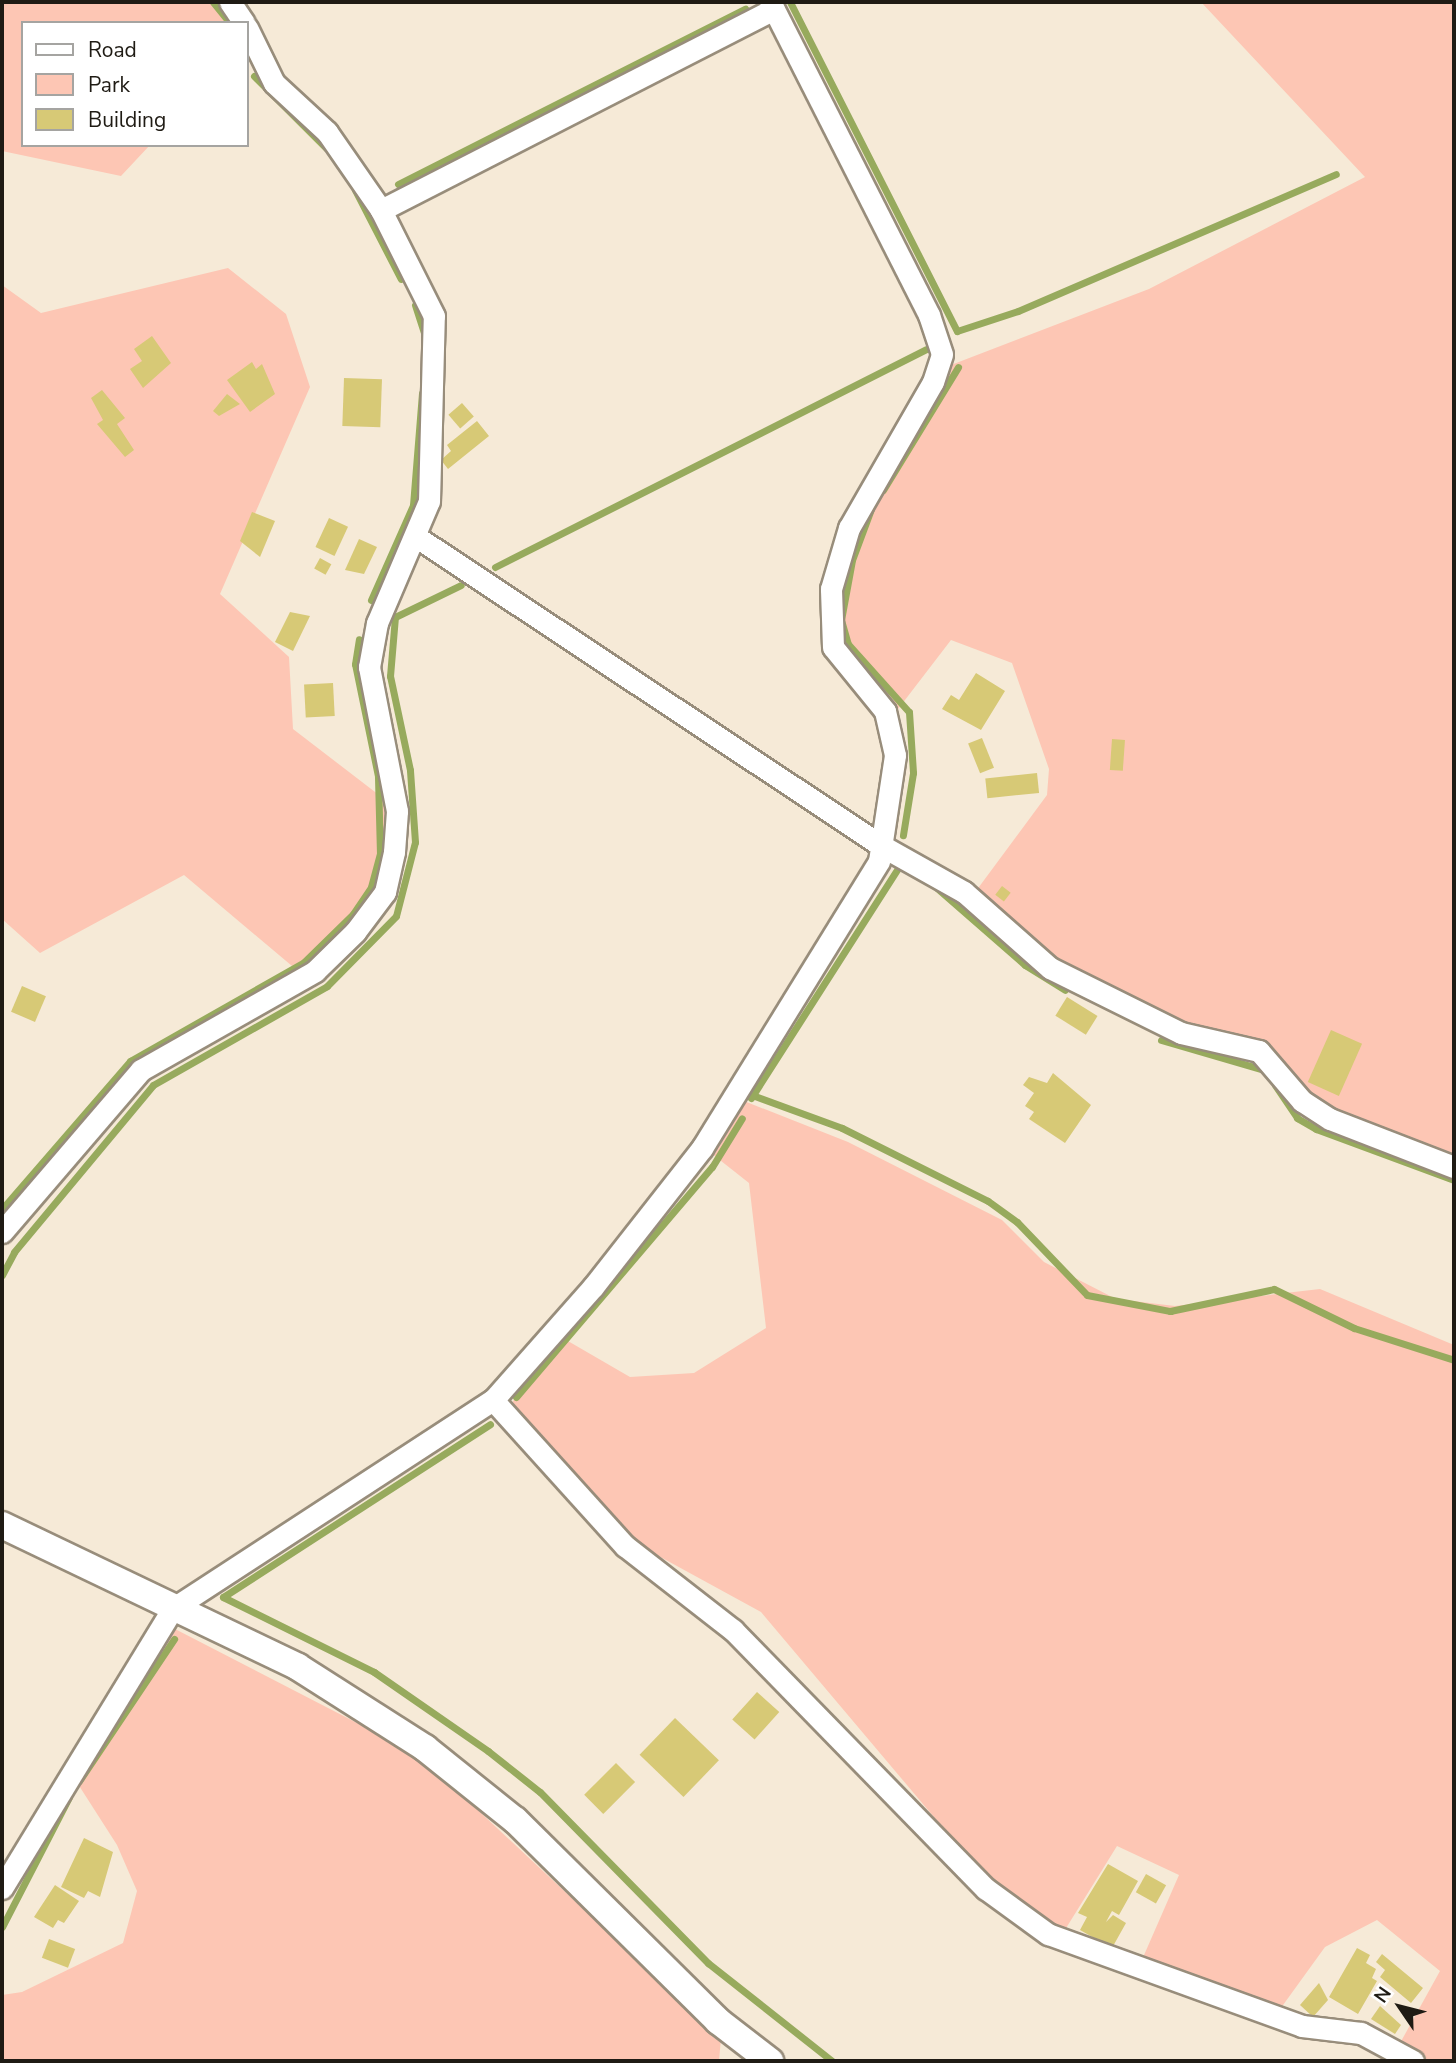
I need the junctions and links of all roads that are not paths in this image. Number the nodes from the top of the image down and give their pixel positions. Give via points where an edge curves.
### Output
1 (230, 2) edge
2 (772, 6) edge
3 (243, 21) edge
4 (248, 31) edge
5 (381, 211) junction
6 (415, 536) junction
7 (883, 846) junction
8 (1454, 1167) edge
9 (2, 1232) edge
10 (493, 1400) junction
11 (2, 1525) edge
12 (172, 1608) junction
13 (2, 1888) edge
14 (771, 2061) edge
15 (1413, 2061) edge

1 - 3 street
2 - 5 street
2 - 7 street via 929,315 942,354 933,382 849,528 831,589 833,647 885,711 894,755
4 - 5 street via 274,83 327,132
5 - 6 street via 435,316 429,501
6 - 7 street
6 - 9 street via 377,623 369,667 397,811 385,892 314,971 141,1070
7 - 8 street via 974,899 1030,954 1072,981 1181,1033 1259,1051 1302,1101 1329,1119
7 - 10 street via 702,1148
10 - 12 street
10 - 15 street via 625,1546 733,1630 986,1889 1048,1934 1302,2026 1361,2033
11 - 12 street
12 - 13 street
12 - 14 street via 298,1667 471,1782 718,2021

